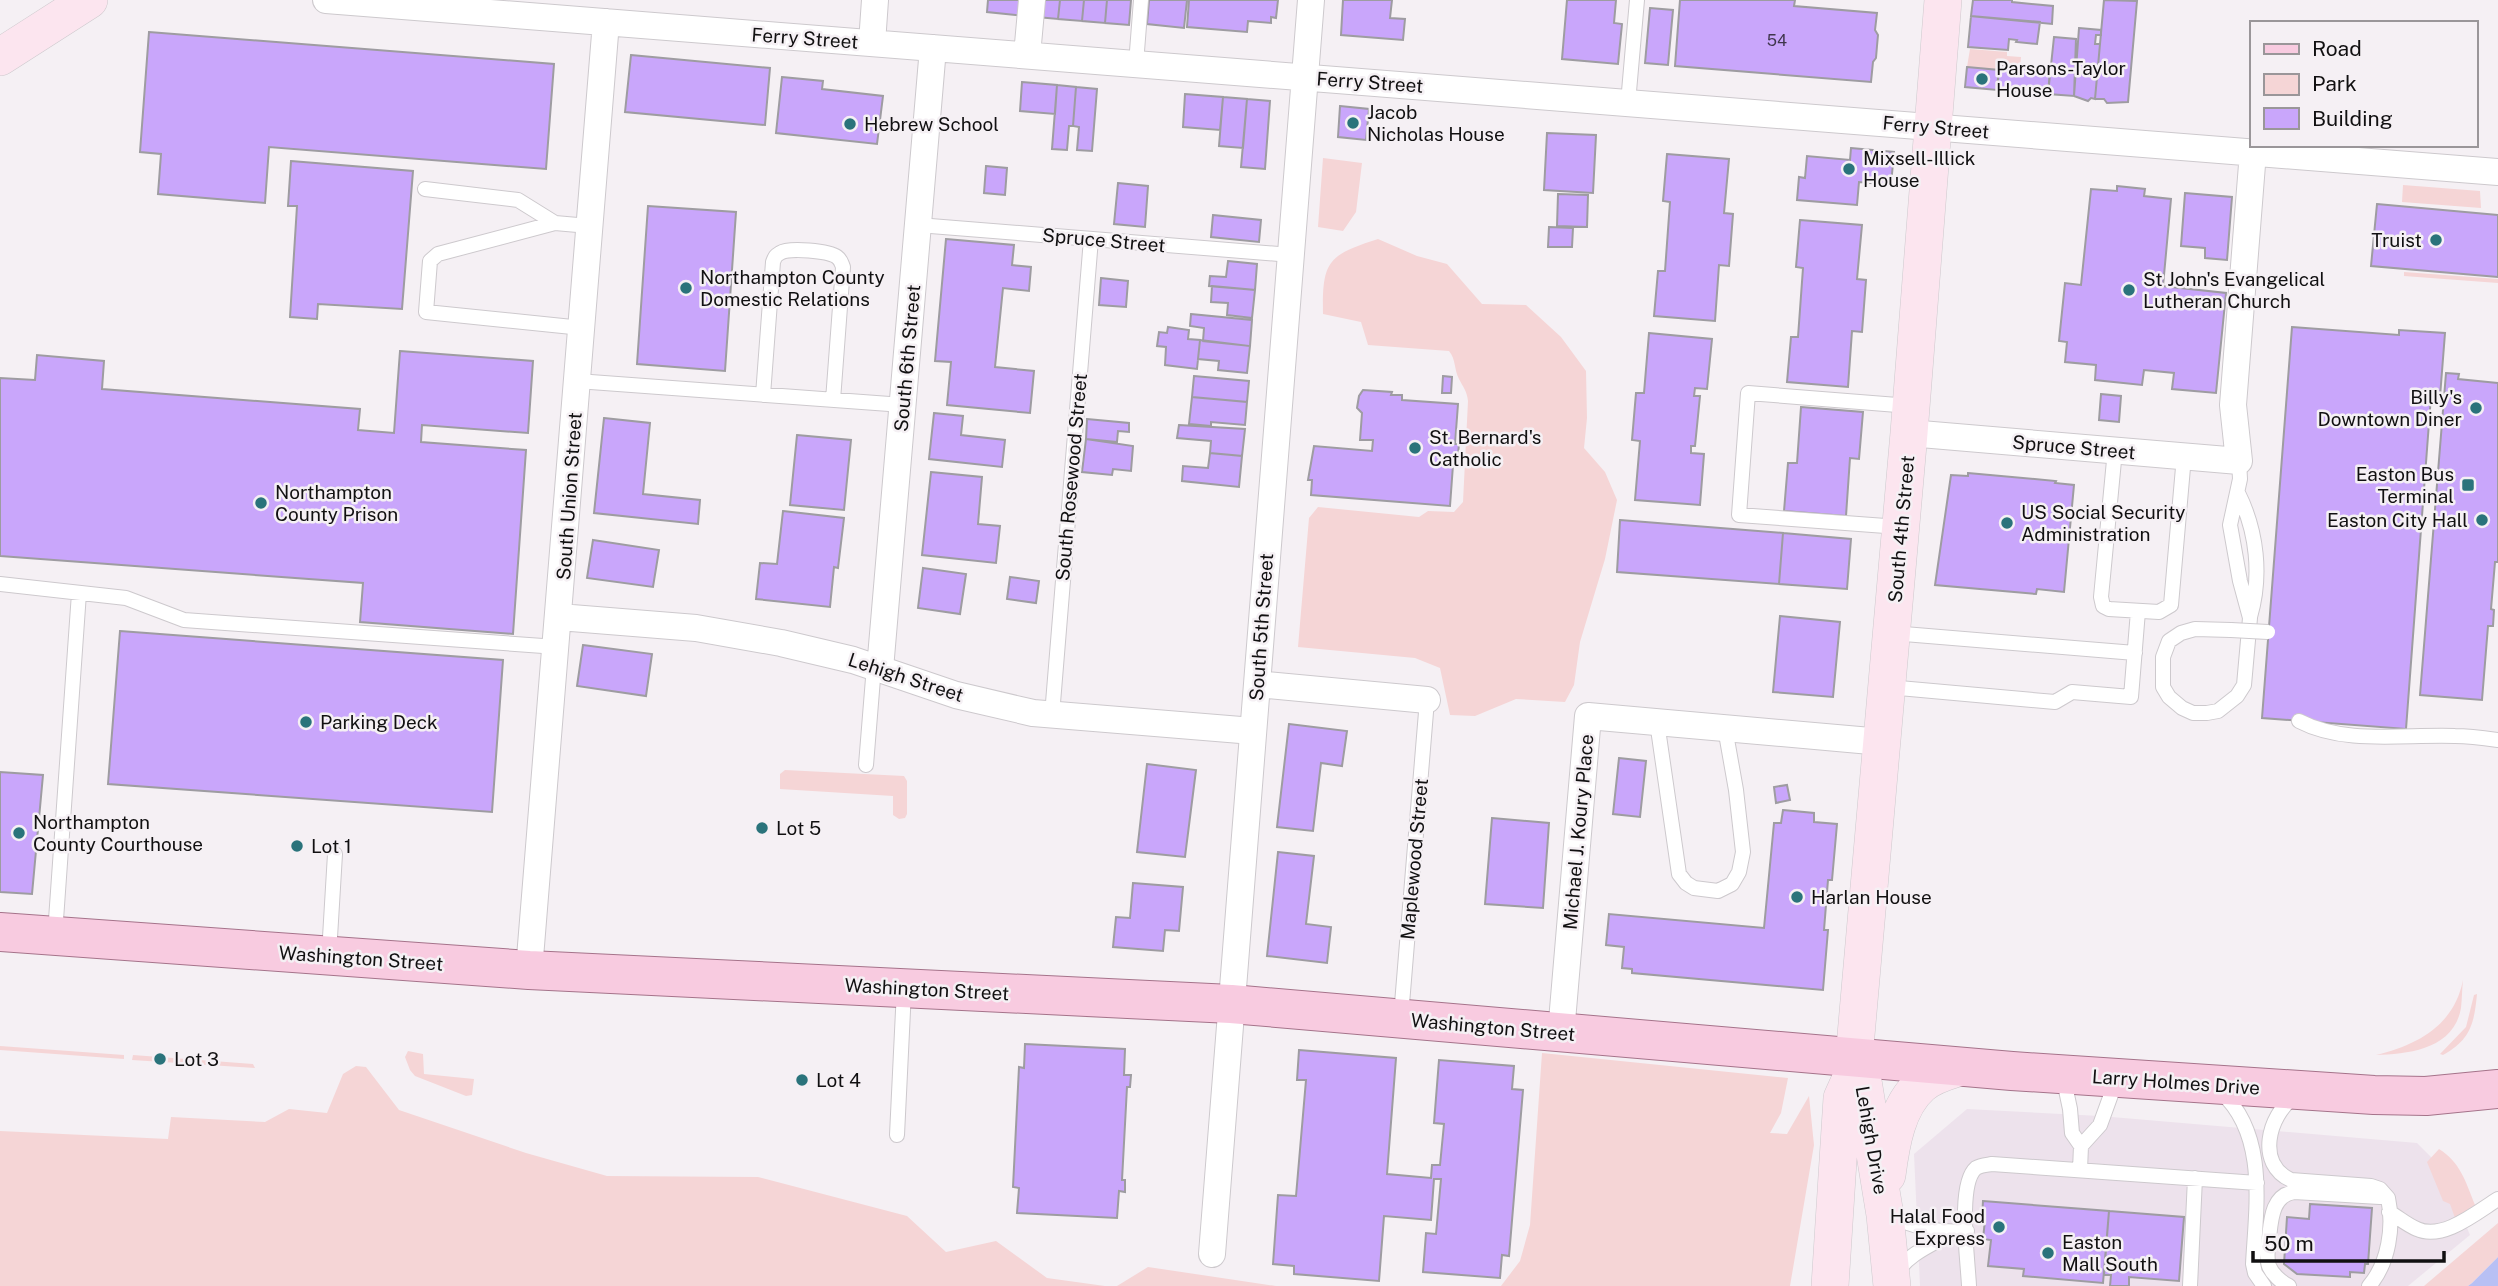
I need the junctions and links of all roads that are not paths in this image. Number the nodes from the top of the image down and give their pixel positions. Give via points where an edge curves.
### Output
1 (89, 0) edge
2 (326, 0) edge
3 (875, 0) edge
4 (1032, 0) edge
5 (1141, 0) edge
6 (1311, 0) edge
7 (1637, 0) edge
8 (1943, 0) edge
9 (412, 3) edge
10 (606, 22) junction
11 (872, 43) junction
12 (933, 48) junction
13 (1027, 55) junction
14 (0, 57) edge
15 (1136, 64) junction
16 (1305, 77) junction
17 (1628, 103) junction
18 (1934, 127) junction
19 (2253, 152) junction
20 (2498, 172) edge
21 (425, 189) dead end
22 (555, 223) junction
23 (918, 225) junction
24 (589, 226) junction
25 (1091, 239) junction
26 (1291, 255) junction
27 (582, 328) junction
28 (577, 381) junction
29 (763, 395) junction
30 (833, 400) junction
31 (903, 405) junction
32 (1911, 419) junction
33 (2115, 450) junction
34 (2185, 456) junction
35 (2239, 461) junction
36 (2238, 493) junction
37 (1901, 527) junction
38 (0, 584) edge
39 (79, 593) junction
40 (2138, 611) junction
41 (559, 617) junction
42 (2250, 618) junction
43 (2269, 632) dead end
44 (1892, 633) junction
45 (557, 647) junction
46 (2135, 653) junction
47 (877, 667) junction
48 (1257, 684) junction
49 (1887, 687) junction
50 (1427, 700) joint
51 (1052, 715) junction
52 (2299, 721) dead end
53 (1657, 722) junction
54 (1725, 728) junction
55 (1253, 731) junction
56 (2498, 740) edge
57 (1882, 741) junction
58 (866, 765) dead end
59 (335, 854) dead end
60 (0, 932) edge
61 (55, 936) junction
62 (0, 946) edge
63 (328, 955) junction
64 (529, 970) junction
65 (904, 988) junction
66 (1231, 1004) junction
67 (1401, 1019) junction
68 (1561, 1032) junction
69 (1854, 1058) junction
70 (1961, 1067) junction
71 (2063, 1075) junction
72 (2117, 1079) junction
73 (2208, 1084) junction
74 (2498, 1090) edge
75 (2302, 1091) junction
76 (897, 1135) dead end
77 (2081, 1146) junction
78 (2080, 1170) junction
79 (2195, 1178) junction
80 (2257, 1183) junction
81 (2498, 1199) edge
82 (2388, 1205) junction
83 (1885, 1215) junction
84 (1959, 1232) junction
85 (1212, 1254) dead end
86 (1892, 1284) edge
87 (2257, 1284) edge
88 (1830, 1286) edge
89 (1969, 1286) edge
90 (2190, 1286) edge
91 (2289, 1286) edge
92 (2370, 1286) edge

1 - 14 street
2 - 9 street, Ferry Street
3 - 11 street
4 - 13 street
5 - 15 lane
6 - 16 street, South 5th Street
7 - 17 lane
8 - 18 street, South 4th Street
9 - 10 street, Ferry Street
10 - 11 street, Ferry Street
10 - 24 street, South Union Street
11 - 12 street, Ferry Street
12 - 13 street, Ferry Street
12 - 23 street, South 6th Street
13 - 15 street, Ferry Street
15 - 16 street, Ferry Street
16 - 17 street, Ferry Street
16 - 26 street, South 5th Street
17 - 18 street, Ferry Street
18 - 19 street, Ferry Street
18 - 32 street, South 4th Street
19 - 20 street, Ferry Street
19 - 35 street via 2233,405
21 - 22 lane via 518,200
22 - 24 lane
22 - 27 lane via 438,254 430,261 426,312
23 - 25 lane, Spruce Street
23 - 31 street, South 6th Street
24 - 27 street, South Union Street
25 - 26 lane, Spruce Street
25 - 51 lane, South Rosewood Street
26 - 48 street, South 5th Street
27 - 28 street, South Union Street
28 - 29 lane
28 - 41 street, South Union Street
29 - 30 lane
29 - 30 lane via 773,262 789,250 828,253 843,267
30 - 31 lane
31 - 47 street, South 6th Street
32 - 33 street, Spruce Street
32 - 37 street, South 4th Street
32 - 37 lane via 1748,393 1739,515
33 - 34 street, Spruce Street
33 - 40 lane via 2101,597 2109,609
34 - 35 street, Spruce Street
34 - 40 lane via 2171,605 2159,612
35 - 36 lane
36 - 42 lane via 2230,525
36 - 42 lane via 2247,510 2258,575
37 - 44 street, South 4th Street
38 - 39 lane
39 - 45 lane via 126,598 184,620
39 - 61 lane
40 - 46 lane
41 - 45 street, South Union Street
41 - 47 street, Lehigh Street via 717,631 818,650
42 - 43 lane, bridge via 2244,685 2238,696 2207,713 2193,713 2169,697 2163,687 2163,657 2169,641 2181,633 2195,629 2231,630
44 - 46 lane
44 - 49 street, South 4th Street
45 - 64 street, South Union Street
46 - 49 lane via 2132,697 2072,692 2055,702
47 - 51 street, Lehigh Street via 956,695
47 - 58 lane
48 - 50 street
48 - 55 street, South 5th Street
49 - 57 street, South 4th Street
50 - 67 lane, Maplewood Street
51 - 55 street, Lehigh Street
52 - 56 lane via 2317,730 2362,735
53 - 54 street, Michael J. Koury Place
53 - 54 lane via 1679,874 1694,888 1718,891 1732,884 1742,862
53 - 68 street, Michael J. Koury Place via 1588,716
54 - 57 street, Michael J. Koury Place
55 - 66 street, South 5th Street
57 - 69 street, South 4th Street
59 - 63 lane
60 - 61 main road, Washington Street
61 - 62 main road
61 - 63 main road, Washington Street
63 - 64 main road, Washington Street
64 - 65 main road, Washington Street
65 - 66 main road, Washington Street
65 - 76 lane
66 - 67 main road, Washington Street
66 - 85 street, South 5th Street
67 - 68 main road, Washington Street
68 - 69 main road, Washington Street
69 - 70 main road, Larry Holmes Drive
69 - 83 street, Lehigh Drive via 1863,1081
69 - 88 street, Lehigh Drive via 1842,1098
70 - 71 main road, Larry Holmes Drive
70 - 83 street via 1923,1083 1909,1098 1889,1160
71 - 72 main road, Larry Holmes Drive
71 - 77 lane via 2072,1133
72 - 73 main road, Larry Holmes Drive
72 - 77 lane via 2100,1125
73 - 75 main road, Larry Holmes Drive
73 - 80 lane via 2232,1103 2249,1135
74 - 75 main road, Larry Holmes Drive via 2426,1096
75 - 82 lane via 2284,1104 2273,1121 2273,1168 2291,1180 2371,1186 2380,1189
77 - 78 lane
78 - 79 lane
78 - 84 lane via 1982,1165 1968,1182
79 - 80 lane
79 - 90 lane
80 - 87 lane via 2253,1264
81 - 82 lane via 2433,1232 2418,1230
82 - 91 lane via 2294,1192 2281,1197 2271,1219 2268,1264
82 - 92 lane via 2388,1246
83 - 84 lane via 1918,1228
83 - 86 street, Lehigh Drive
84 - 86 lane via 1911,1257 1900,1266
84 - 89 lane

